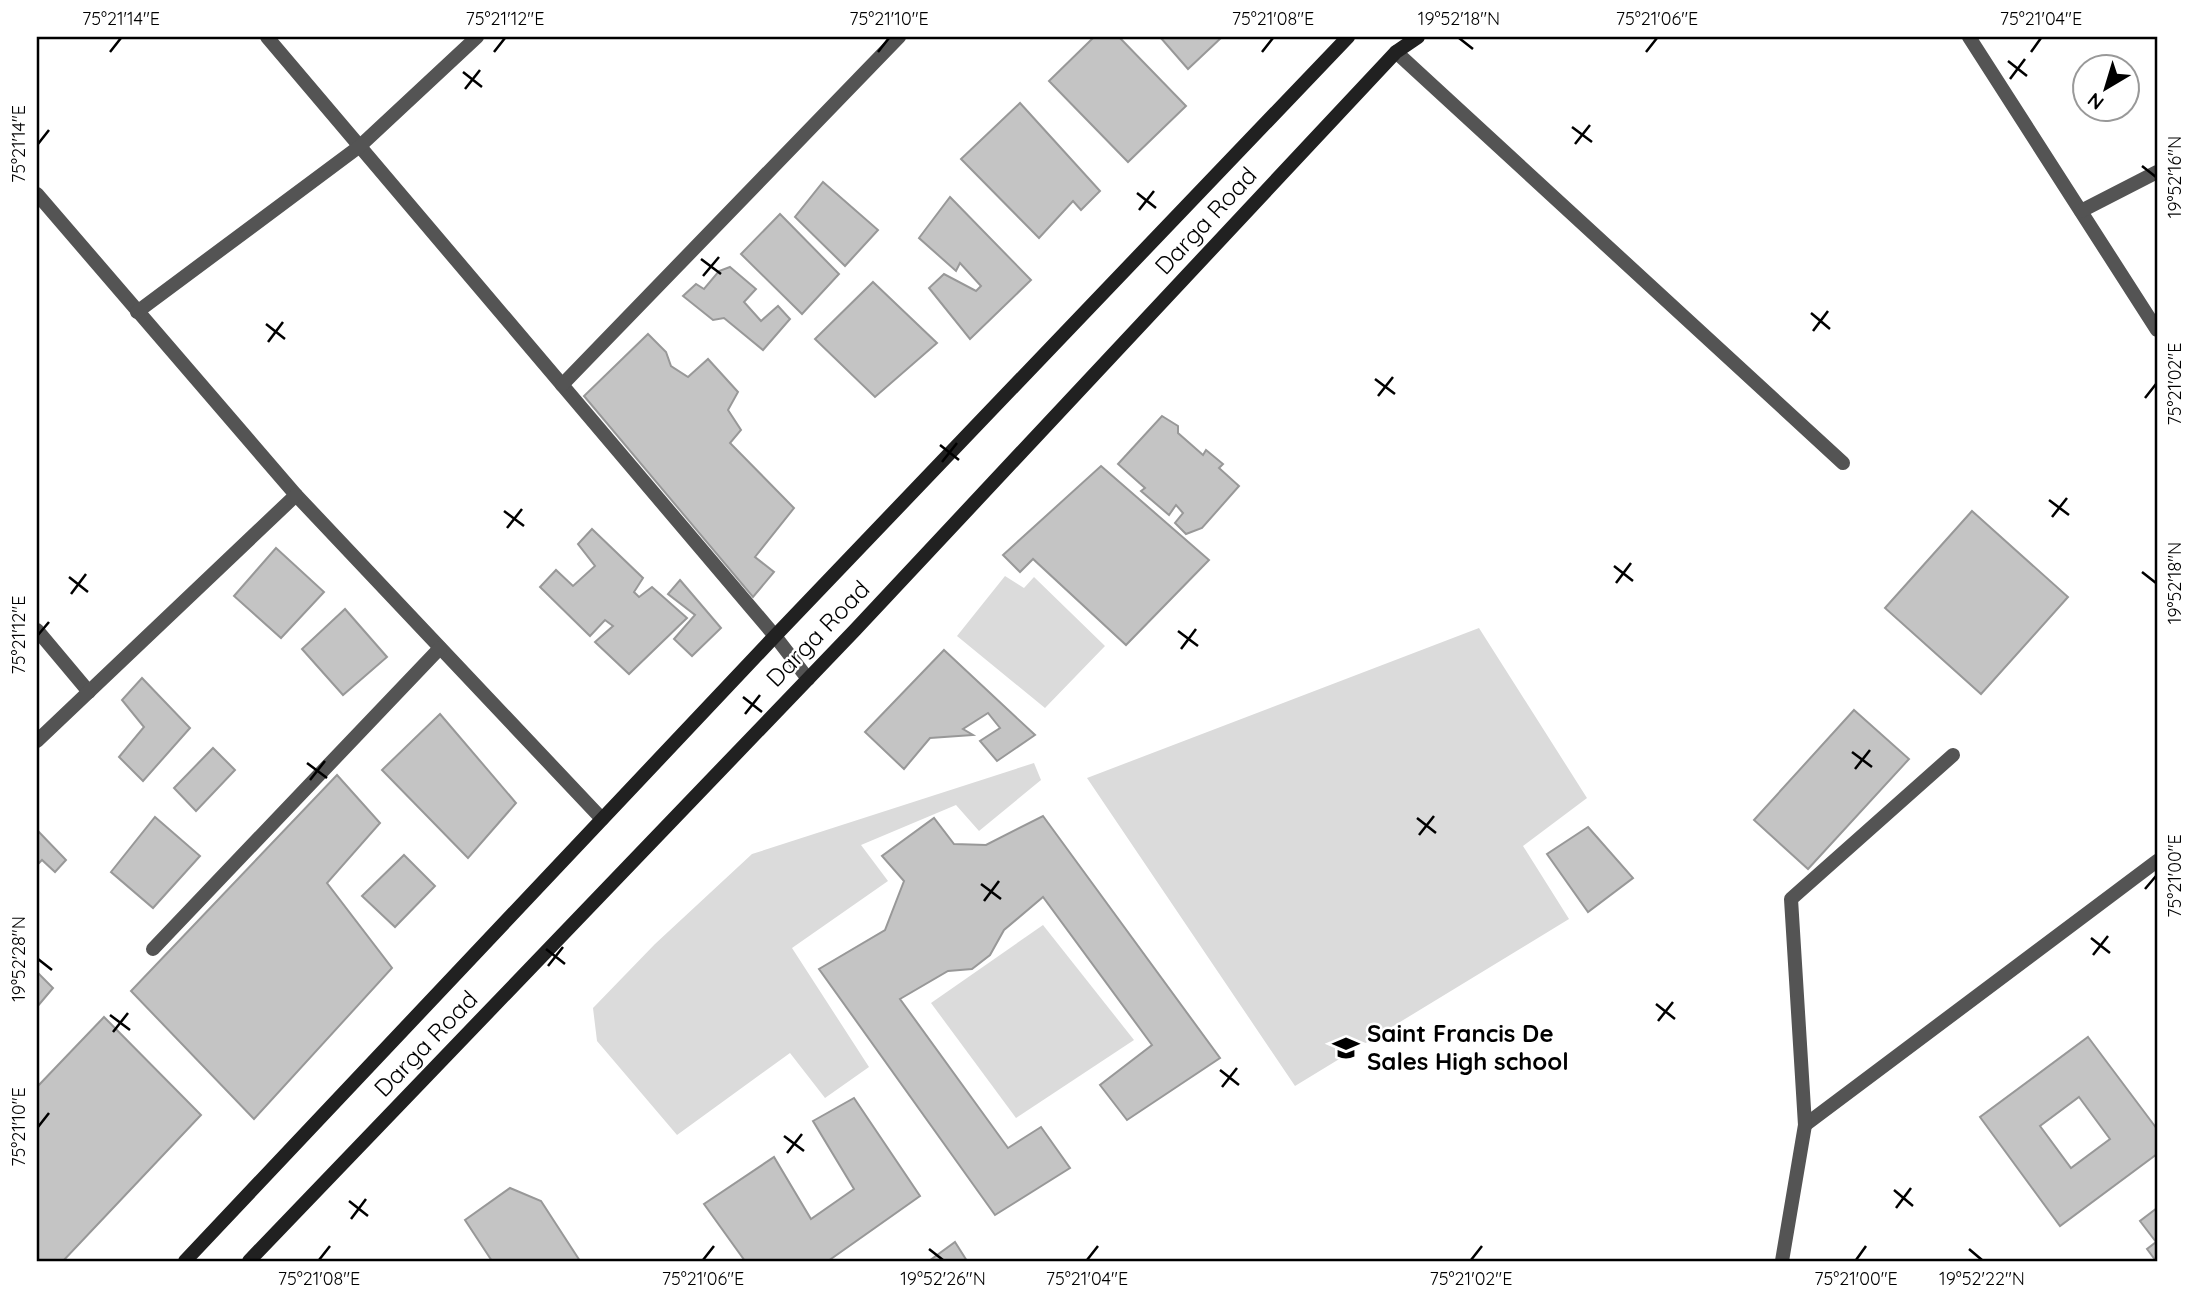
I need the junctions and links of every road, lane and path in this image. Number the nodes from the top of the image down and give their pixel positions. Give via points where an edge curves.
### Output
1 (267, 37) edge
2 (477, 37) edge
3 (899, 37) edge
4 (1348, 37) edge
5 (1418, 37) edge
6 (1969, 37) edge
7 (1396, 52) junction
8 (360, 146) junction
9 (2157, 172) edge
10 (37, 194) edge
11 (2081, 211) junction
12 (138, 312) junction
13 (2157, 330) edge
14 (562, 385) junction
15 (1843, 463) dead end
16 (296, 495) junction
17 (37, 629) edge
18 (775, 636) junction
19 (440, 648) junction
20 (808, 679) junction
21 (89, 692) junction
22 (37, 741) edge
23 (1953, 755) dead end
24 (602, 819) junction
25 (2157, 861) edge
26 (153, 949) dead end
27 (1805, 1125) junction
28 (185, 1261) edge
29 (249, 1261) edge
30 (1782, 1261) edge

1 - 8 street
2 - 8 street
3 - 14 street
4 - 18 main road, Darga Road
5 - 7 main road, Darga Road
6 - 11 street
7 - 15 street
7 - 20 main road, Darga Road
8 - 12 street
8 - 14 street
9 - 11 street
10 - 12 street
11 - 13 street
12 - 16 street
14 - 18 street
16 - 19 street
16 - 21 street
17 - 21 street
18 - 20 street
18 - 24 main road, Darga Road
19 - 24 street
19 - 26 street
20 - 29 main road, Darga Road
21 - 22 street
23 - 27 street via 1791,899
24 - 28 main road, Darga Road
25 - 27 street
27 - 30 street

